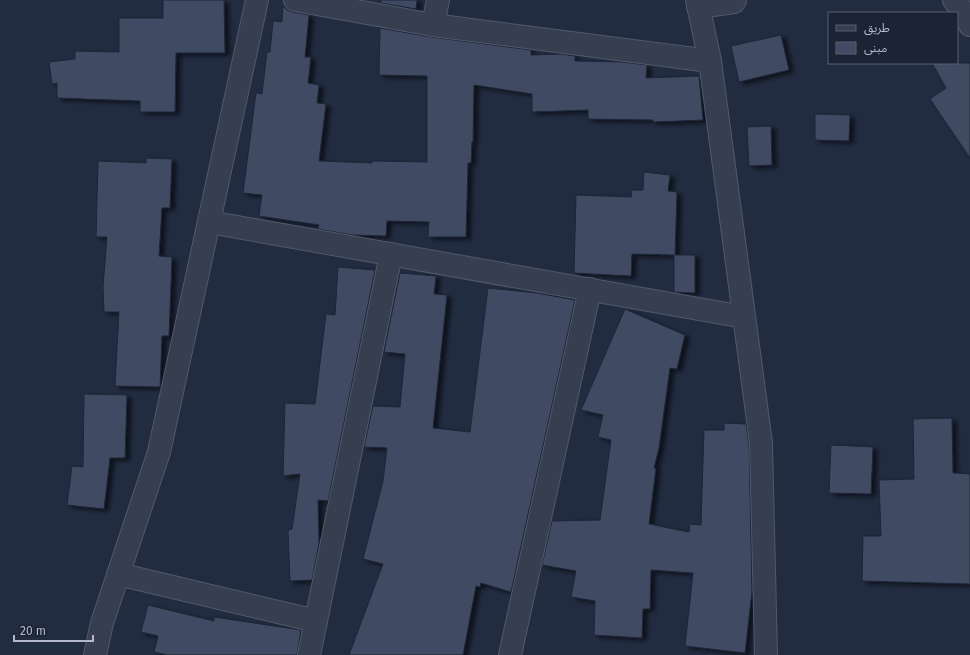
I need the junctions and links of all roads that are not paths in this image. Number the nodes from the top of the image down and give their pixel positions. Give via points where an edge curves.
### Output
1 (257, 0) edge
2 (295, 0) edge
3 (438, 0) edge
4 (735, 0) edge
5 (954, 0) edge
6 (698, 3) edge
7 (433, 25) junction
8 (970, 25) edge
9 (710, 61) junction
10 (209, 222) junction
11 (391, 254) junction
12 (590, 289) junction
13 (744, 317) junction
14 (118, 574) junction
15 (316, 621) junction
16 (95, 655) edge
17 (309, 655) edge
18 (510, 655) edge
19 (766, 655) edge

1 - 10 street
2 - 7 street
3 - 7 street
4 - 6 street
5 - 8 street
6 - 9 street
7 - 9 street
9 - 13 street
10 - 11 street
10 - 14 street via 159,452
11 - 12 street
11 - 15 street
12 - 13 street
12 - 18 street
13 - 19 street via 761,443
14 - 15 street
14 - 16 street via 102,623
15 - 17 street

